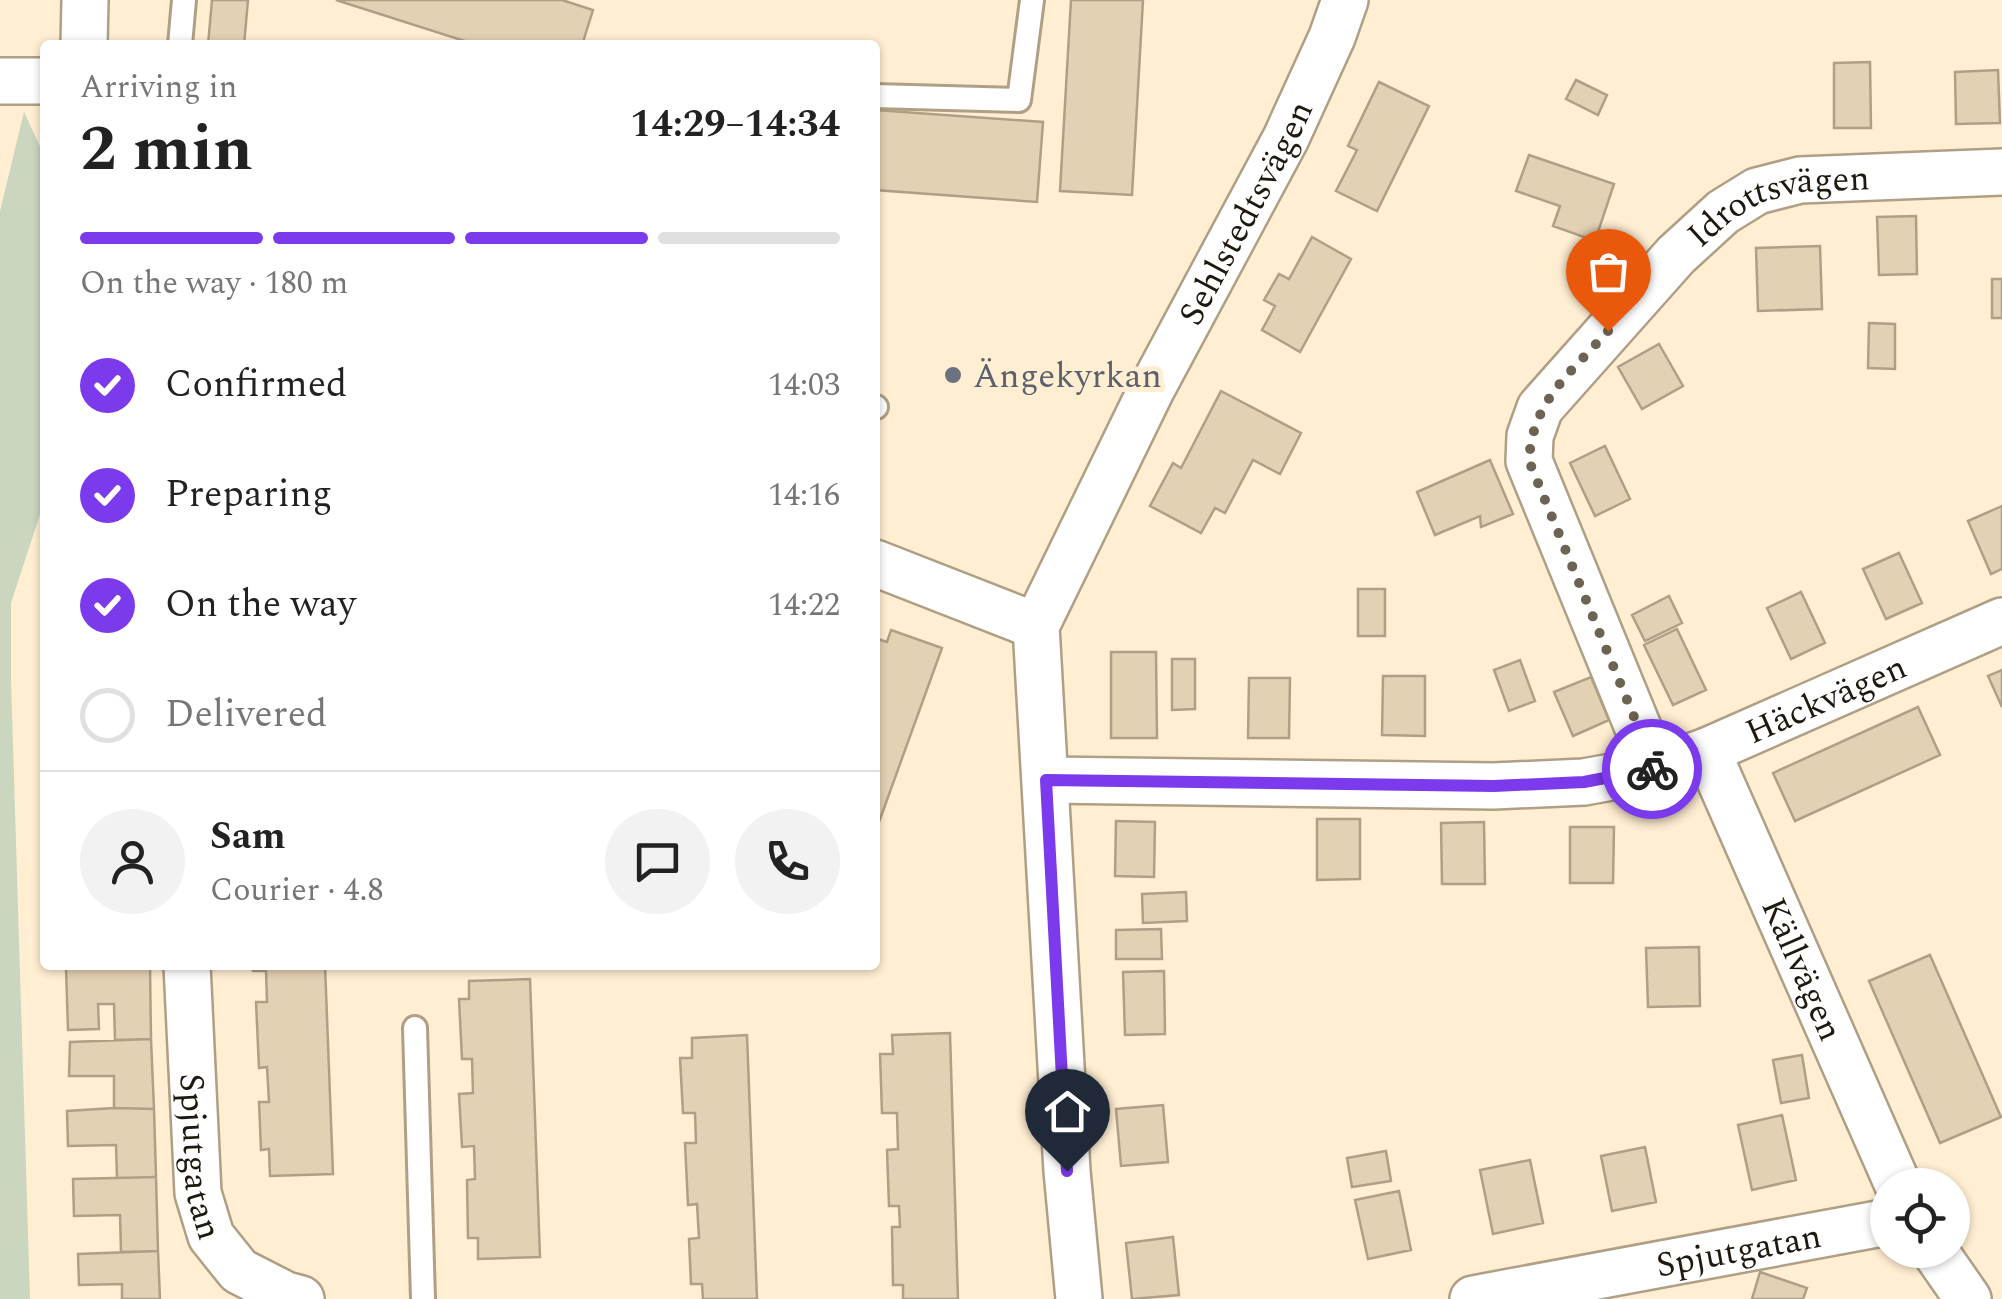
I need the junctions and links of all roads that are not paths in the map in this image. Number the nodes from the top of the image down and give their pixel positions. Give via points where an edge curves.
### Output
1 (85, 0) edge
2 (184, 0) edge
3 (1032, 0) edge
4 (1345, 0) edge
5 (84, 40) edge
6 (180, 40) edge
7 (0, 81) edge
8 (40, 81) edge
9 (880, 96) edge
10 (2002, 172) edge
11 (880, 566) edge
12 (2002, 621) edge
13 (1036, 626) junction
14 (1707, 751) junction
15 (1655, 768) junction
16 (1046, 780) junction
17 (187, 970) edge
18 (415, 1028) dead end
19 (1891, 1168) edge
20 (1870, 1225) edge
21 (1946, 1268) edge
22 (302, 1299) edge
23 (423, 1299) edge
24 (1078, 1299) edge
25 (1473, 1299) edge
26 (1968, 1299) edge

1 - 5 street
2 - 6 lane
3 - 9 lane via 1019,100
4 - 13 street, Sehlstedtsvägen via 1286,138 1150,390
7 - 8 street
10 - 15 street, Idrottsvägen via 1800,180 1757,191 1722,212 1676,255 1540,408 1529,461
11 - 13 street
12 - 14 street, Häckvägen
13 - 16 street, Sehlstedtsvägen
14 - 15 street, Häckvägen
14 - 19 street, Källvägen
15 - 16 street, Häckvägen via 1584,782 1494,786
16 - 24 street, Sehlstedtsvägen
17 - 22 street, Spjutgatan via 198,1193 211,1236 239,1270
18 - 23 lane
20 - 25 street, Spjutgatan
21 - 26 street

